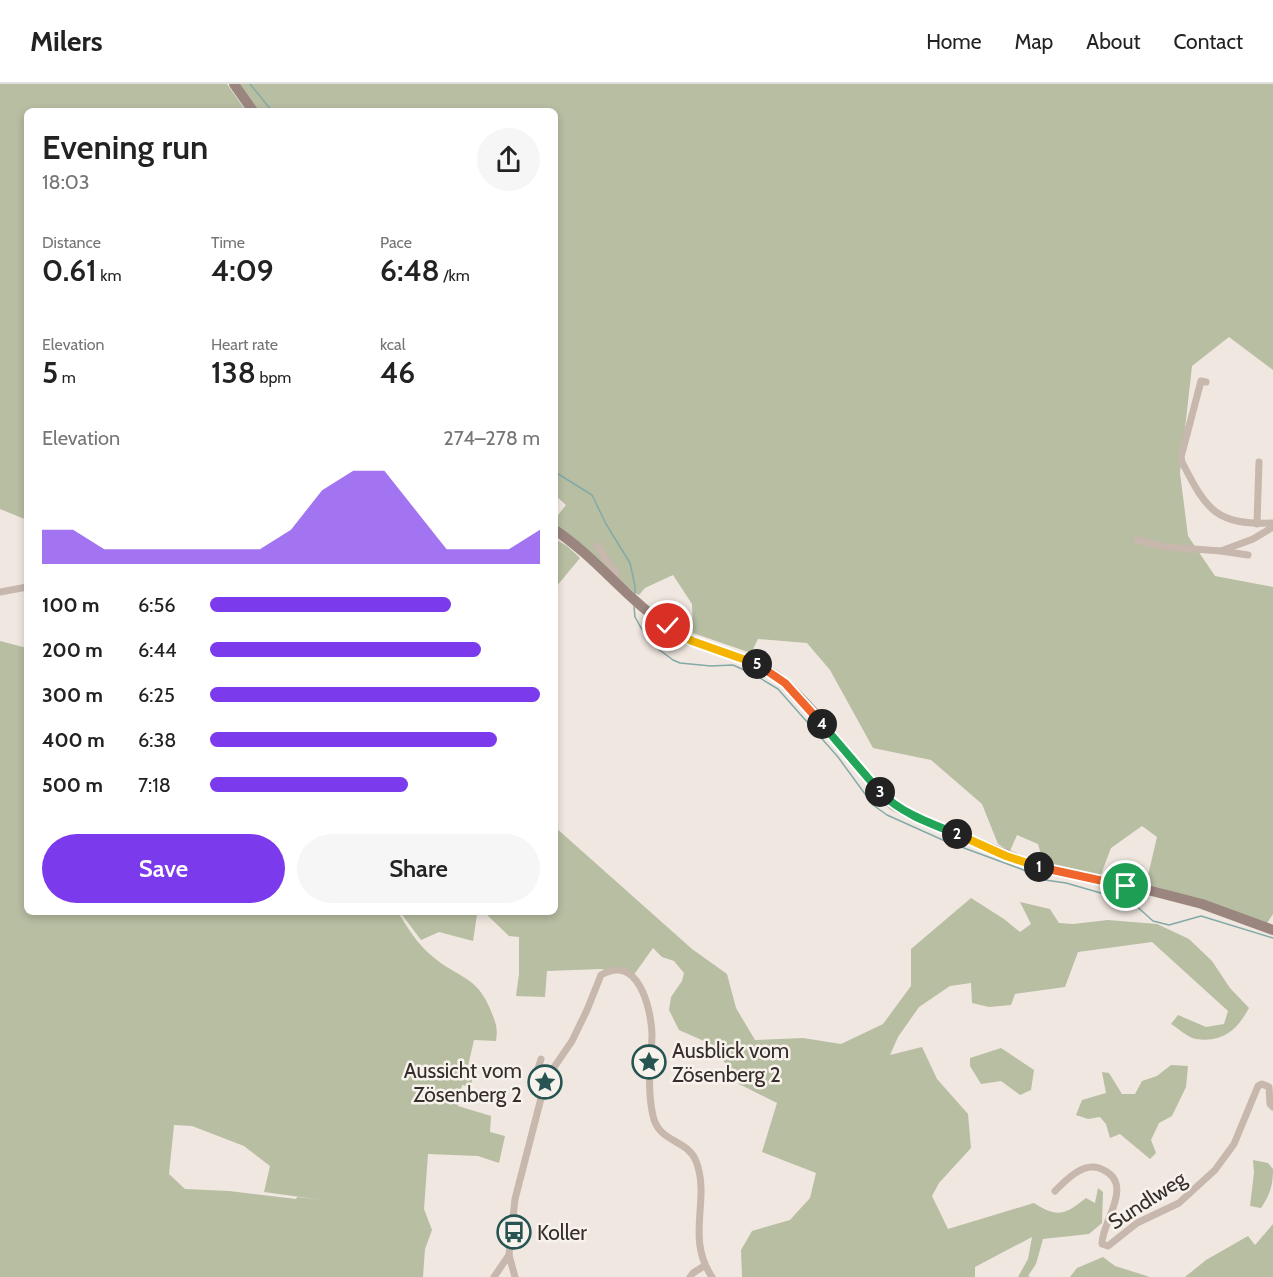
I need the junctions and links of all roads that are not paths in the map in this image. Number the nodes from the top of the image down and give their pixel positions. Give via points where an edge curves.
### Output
1 (234, 84) edge
2 (252, 108) edge
3 (1206, 382) dead end
4 (1259, 462) dead end
5 (1257, 524) junction
6 (1273, 525) edge
7 (558, 533) edge
8 (1137, 540) dead end
9 (597, 546) dead end
10 (1221, 550) junction
11 (1248, 555) dead end
12 (618, 584) junction
13 (24, 587) edge
14 (0, 592) edge
15 (1273, 930) edge
16 (542, 1059) dead end
17 (537, 1072) dead end
18 (1273, 1107) edge
19 (1055, 1191) dead end
20 (508, 1255) junction
21 (704, 1266) junction
22 (494, 1277) edge
23 (515, 1277) edge
24 (690, 1277) edge
25 (712, 1277) edge

1 - 2 main road
3 - 5 street via 1201,381 1182,462 1197,492 1210,507 1235,522
4 - 5 street
5 - 6 street
6 - 10 street via 1253,539
7 - 12 main road
8 - 10 street via 1166,547
9 - 12 street via 616,573
10 - 11 street
12 - 15 main road via 672,630 775,674 876,788 893,805 913,816 1042,868 1188,900
13 - 14 street
16 - 17 street
18 - 19 street, Sundlweg via 1269,1087 1258,1086 1234,1144 1215,1170 1179,1203 1137,1223 1108,1246 1102,1244 1103,1232 1115,1209 1113,1179 1096,1167 1084,1169
20 - 21 street via 515,1199 546,1079 572,1041 601,975 614,969 633,976 651,1019 650,1094 656,1126 691,1152 695,1160 700,1186 699,1243
20 - 22 street
20 - 23 street
21 - 24 street
21 - 25 street

